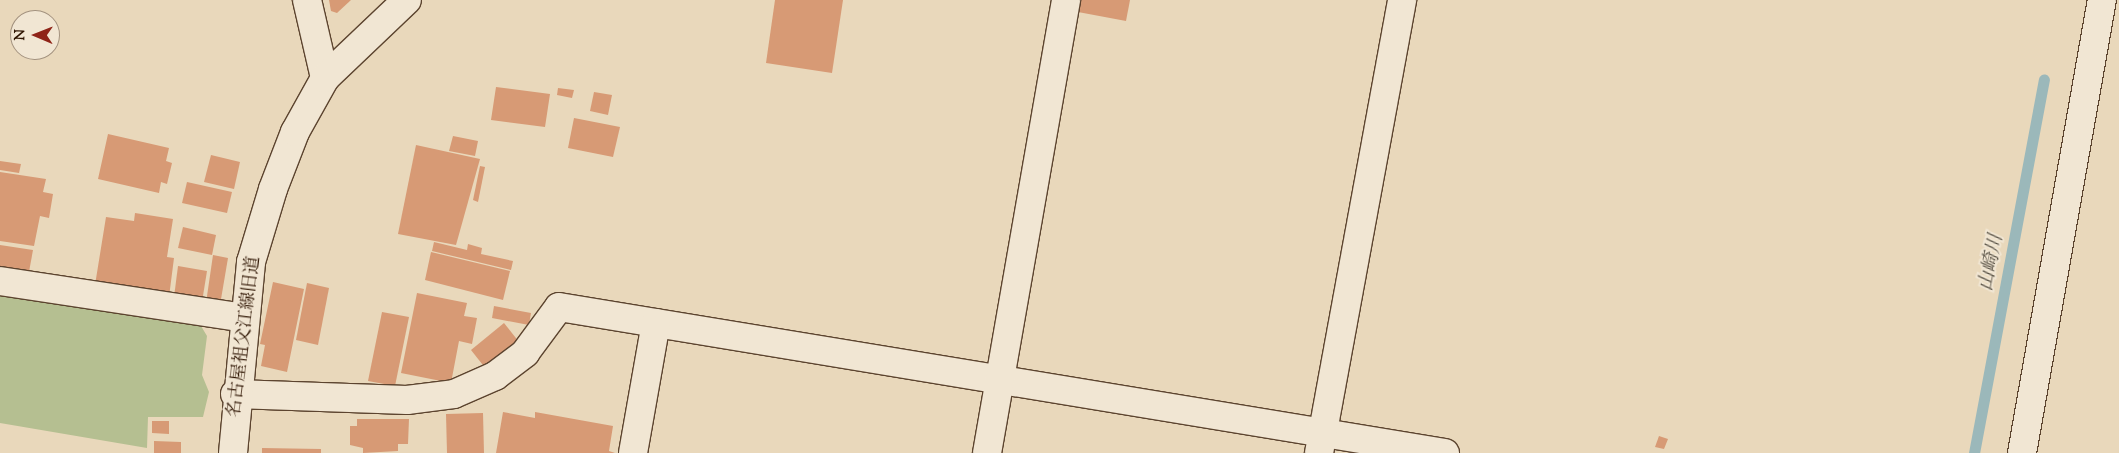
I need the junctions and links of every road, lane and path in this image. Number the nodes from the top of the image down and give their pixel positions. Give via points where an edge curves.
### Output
1 (307, 0) edge
2 (407, 0) edge
3 (1066, 0) edge
4 (1402, 0) edge
5 (2102, 0) edge
6 (324, 78) junction
7 (0, 282) edge
8 (244, 318) junction
9 (656, 323) junction
10 (1000, 380) junction
11 (235, 394) junction
12 (1321, 443) edge
13 (233, 453) edge
14 (634, 453) edge
15 (987, 453) edge
16 (1445, 453) edge
17 (2022, 453) edge

1 - 6 street
2 - 6 street, 名古屋祖父江線旧道
3 - 10 street
4 - 12 street
5 - 17 street
6 - 8 street, 名古屋祖父江線旧道 via 296,132 273,189 251,262
7 - 8 street
8 - 11 street, 名古屋祖父江線旧道
9 - 10 street
9 - 11 street via 559,307 525,353 495,376 454,394 407,400
9 - 14 street
10 - 12 street
10 - 15 street
11 - 13 street, 名古屋祖父江線旧道
12 - 16 street

